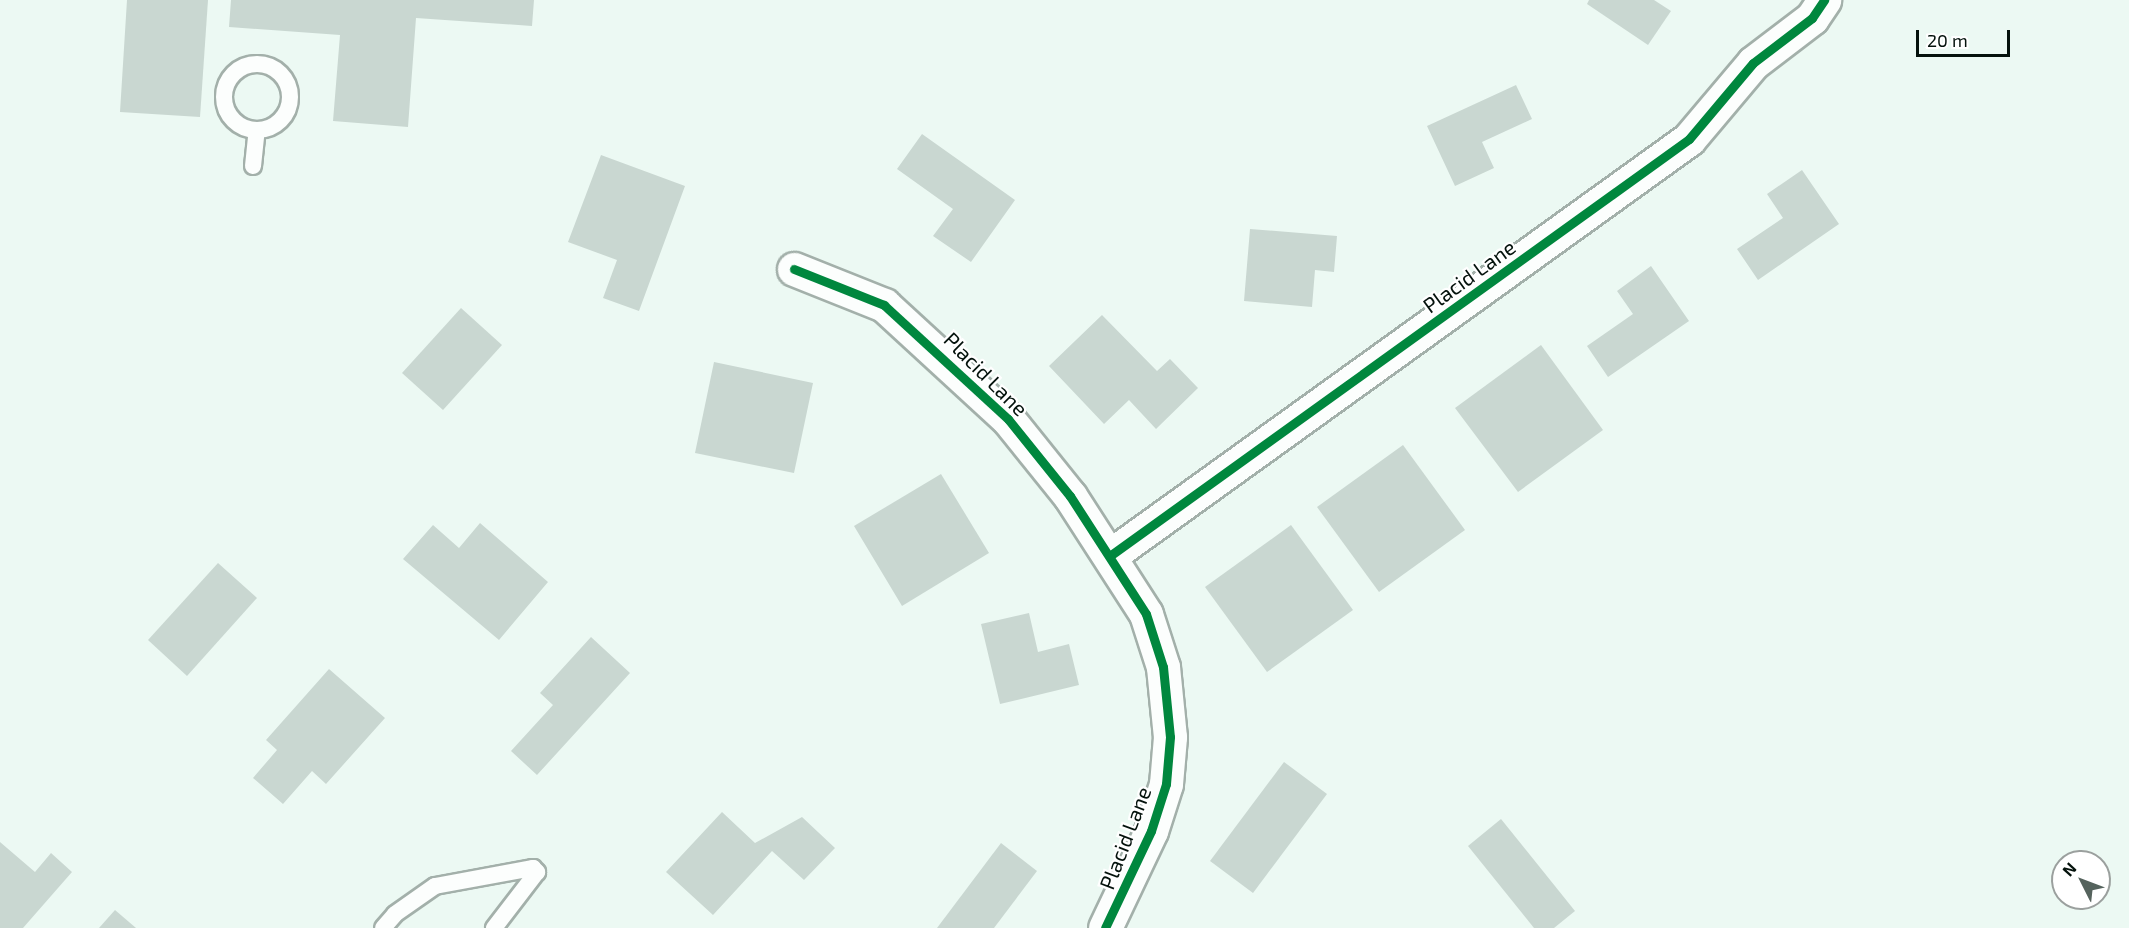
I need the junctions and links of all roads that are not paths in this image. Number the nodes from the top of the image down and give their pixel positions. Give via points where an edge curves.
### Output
1 (1824, 0) edge
2 (257, 130) dead end
3 (253, 166) dead end
4 (794, 269) dead end
5 (1111, 555) junction
6 (383, 928) edge
7 (494, 928) edge
8 (1105, 928) edge

1 - 5 street, Placid Lane via 1812,18 1753,63 1689,139
2 - 3 lane
4 - 5 street, Placid Lane via 884,305 924,339 1008,419
5 - 8 street, Placid Lane via 1146,614 1163,668 1170,737 1166,784 1151,831
6 - 7 lane via 395,914 435,886 504,876 533,867 537,872

